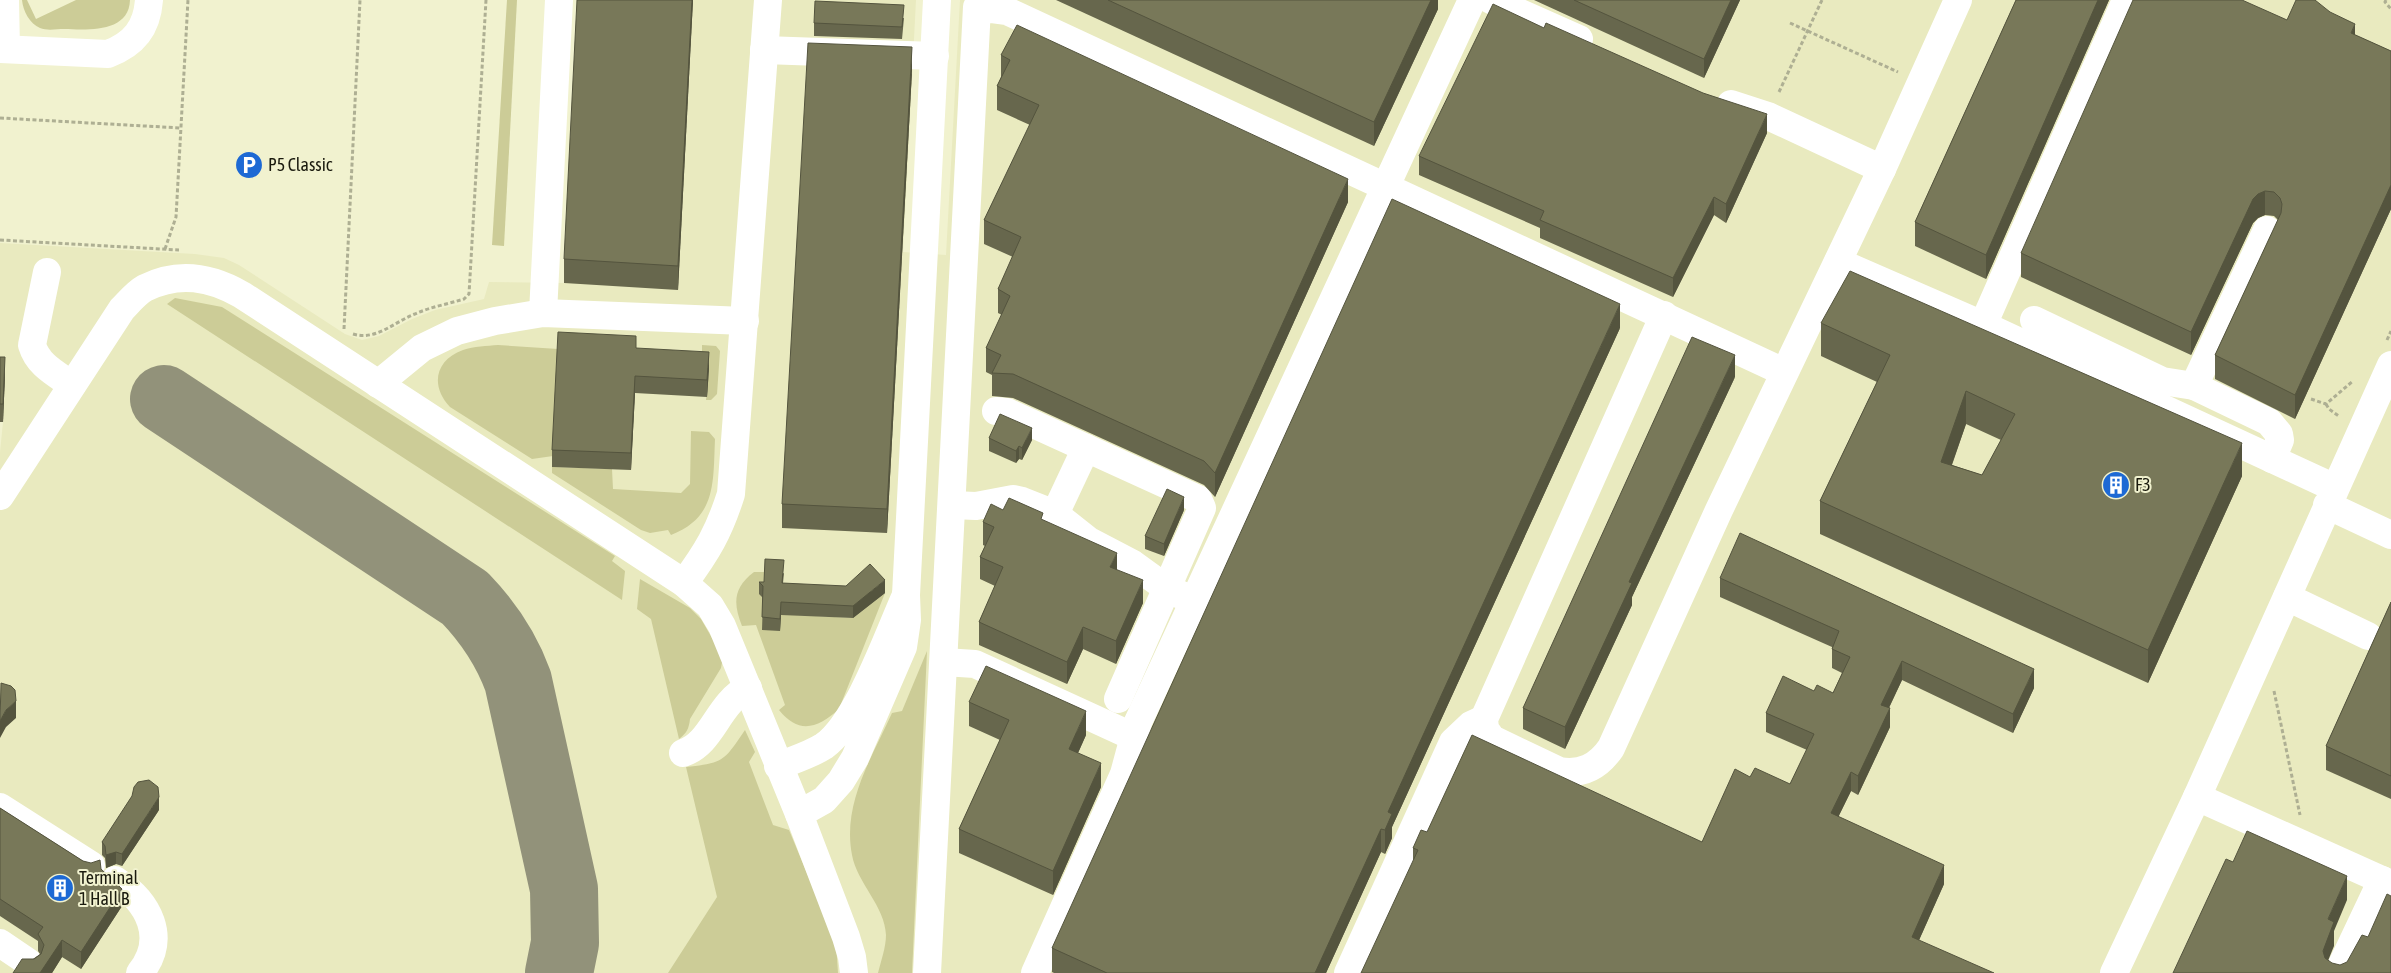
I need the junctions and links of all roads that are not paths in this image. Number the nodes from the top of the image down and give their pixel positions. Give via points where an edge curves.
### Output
1 (5, 0) edge
2 (149, 0) edge
3 (559, 0) edge
4 (768, 0) edge
5 (937, 0) edge
6 (1472, 0) edge
7 (1491, 0) edge
8 (1958, 0) edge
9 (2126, 0) edge
10 (977, 4) edge
11 (1541, 10) edge
12 (3, 49) edge
13 (764, 50) junction
14 (1606, 51) edge
15 (934, 56) junction
16 (1709, 98) edge
17 (1882, 169) junction
18 (1386, 187) junction
19 (2267, 230) dead end
20 (1838, 262) junction
21 (47, 272) dead end
22 (543, 313) junction
23 (1664, 315) junction
24 (2034, 320) dead end
25 (745, 321) junction
26 (1983, 326) junction
27 (1784, 372) junction
28 (2390, 372) edge
29 (378, 384) junction
30 (72, 385) junction
31 (2194, 386) junction
32 (996, 411) dead end
33 (1086, 448) junction
34 (2272, 459) junction
35 (0, 496) edge
36 (2331, 496) junction
37 (952, 505) junction
38 (1055, 514) junction
39 (2391, 535) edge
40 (684, 583) junction
41 (1166, 588) junction
42 (906, 595) junction
43 (2286, 597) junction
44 (1194, 600) junction
45 (2368, 636) dead end
46 (944, 662) junction
47 (748, 688) junction
48 (1118, 698) dead end
49 (1484, 719) junction
50 (1134, 737) junction
51 (683, 753) dead end
52 (778, 766) junction
53 (2197, 797) junction
54 (0, 807) edge
55 (799, 814) junction
56 (91, 866) edge
57 (115, 880) edge
58 (2387, 882) edge
59 (0, 943) edge
60 (28, 962) edge
61 (140, 973) edge
62 (854, 973) edge
63 (927, 973) edge
64 (1035, 973) edge
65 (1348, 973) edge
66 (2114, 973) edge
67 (2338, 973) edge

1 - 12 street
2 - 12 street via 146,22 137,36 108,54
3 - 22 street
4 - 13 street
5 - 15 street
6 - 18 street
7 - 11 street
8 - 17 street
9 - 26 street
10 - 18 street via 1007,11
10 - 37 street
11 - 14 street
13 - 15 street
13 - 25 street
15 - 42 street
16 - 17 street via 1768,116
17 - 20 street
18 - 23 street
18 - 44 street
19 - 31 street
20 - 26 street
20 - 27 street
21 - 30 street via 32,345 41,364
22 - 25 street
22 - 29 street via 457,331 422,348
23 - 27 street
23 - 49 street
24 - 31 street via 2162,381
25 - 40 street via 731,494 721,526
26 - 34 street
27 - 49 street via 1611,748 1604,757 1579,772 1559,771 1492,739 1485,729
28 - 36 street
29 - 30 street via 220,283 172,278 144,289 122,309
29 - 40 street
30 - 35 street
31 - 34 street via 2276,428 2280,440
32 - 33 street via 1007,412
33 - 38 street
33 - 41 street via 1201,503 1202,508
34 - 36 street
36 - 39 street
36 - 43 street
37 - 38 street via 980,506 1013,499
37 - 46 street
38 - 41 street via 1080,536 1133,564
40 - 47 street via 710,606
41 - 44 street
41 - 48 street
42 - 52 street via 855,709 840,730 824,746
42 - 55 street via 908,620 903,646 854,758 841,781 824,800
43 - 45 street
43 - 53 street
44 - 50 street
46 - 50 street via 975,664
46 - 63 street
47 - 51 street via 736,694 706,736 692,750
47 - 52 street
49 - 65 street via 1471,725 1453,742
50 - 64 street via 1124,774
52 - 55 street
53 - 58 street
53 - 66 street
54 - 56 street
55 - 62 street via 846,936
57 - 61 street via 128,888 145,909 152,926 155,947
58 - 67 street
59 - 60 street

